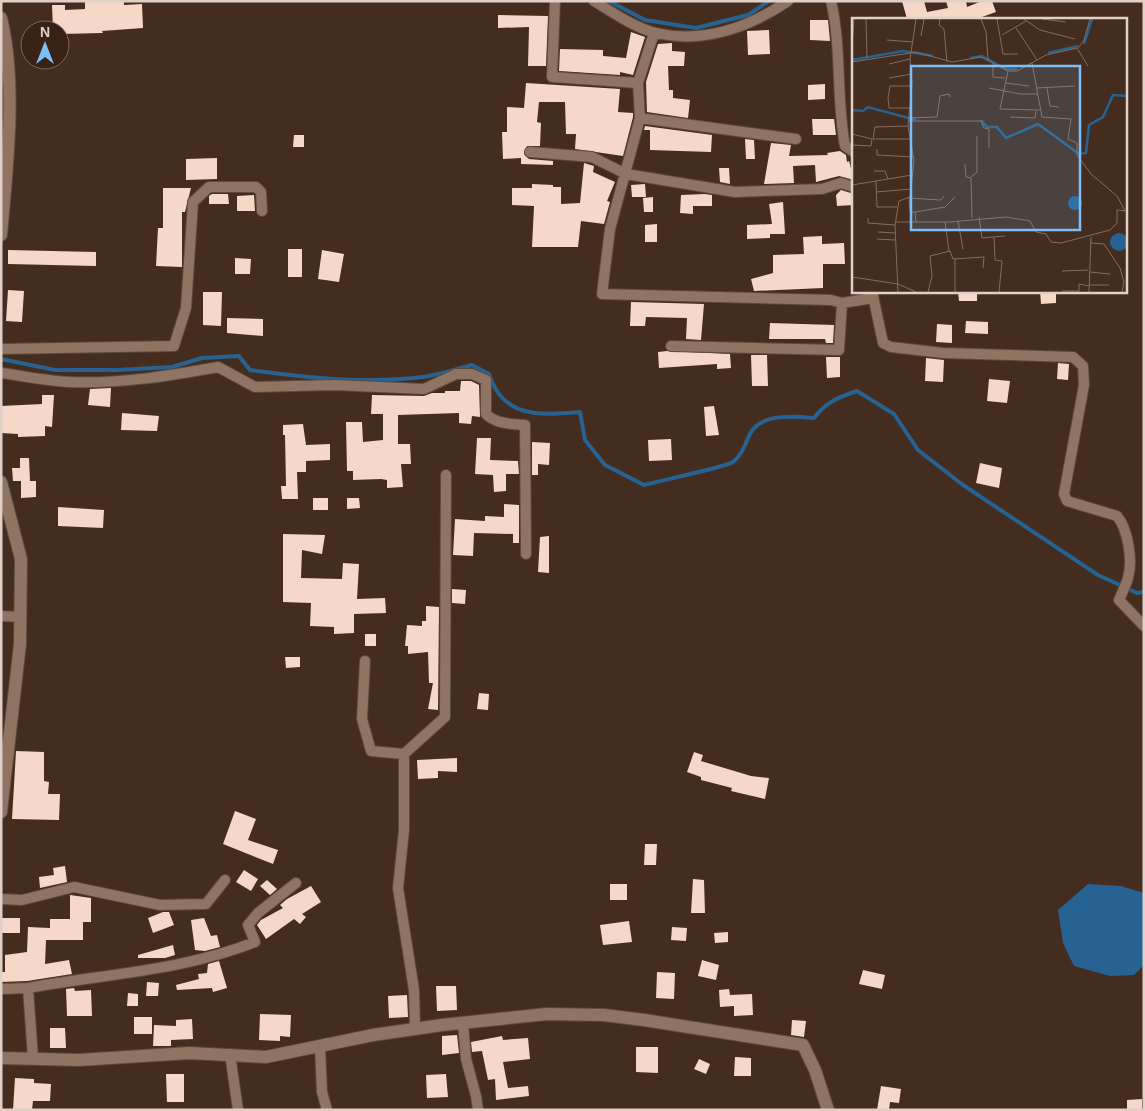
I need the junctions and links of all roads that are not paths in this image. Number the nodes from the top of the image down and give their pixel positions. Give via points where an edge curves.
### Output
1 (556, 1) edge
2 (594, 1) edge
3 (788, 1) edge
4 (831, 1) edge
5 (1, 18) edge
6 (654, 33) junction
7 (4, 58) edge
8 (638, 83) junction
9 (640, 118) junction
10 (5, 135) edge
11 (796, 139) dead end
12 (852, 150) edge
13 (530, 152) dead end
14 (626, 174) junction
15 (852, 186) edge
16 (262, 211) dead end
17 (1, 235) edge
18 (872, 294) edge
19 (842, 303) junction
20 (671, 346) dead end
21 (1, 349) edge
22 (1, 373) edge
23 (446, 475) dead end
24 (1, 482) edge
25 (3, 497) edge
26 (526, 554) dead end
27 (1, 616) edge
28 (21, 616) junction
29 (1144, 626) edge
30 (365, 661) dead end
31 (5, 741) edge
32 (404, 754) junction
33 (1, 812) edge
34 (225, 880) dead end
35 (296, 883) dead end
36 (1, 899) edge
37 (28, 988) junction
38 (1, 989) edge
39 (463, 1022) junction
40 (415, 1029) junction
41 (320, 1047) junction
42 (230, 1054) junction
43 (1, 1058) edge
44 (33, 1058) junction
45 (238, 1110) edge
46 (326, 1110) edge
47 (478, 1110) edge
48 (828, 1110) edge

1 - 8 street via 552,77
2 - 6 street
3 - 6 street via 748,23 713,36
4 - 12 street via 837,41 839,118 845,146
5 - 7 street via 6,39
6 - 8 street
7 - 10 street
8 - 9 street
9 - 11 street
9 - 14 street
10 - 17 street
13 - 14 street via 592,157
14 - 15 street via 735,192 822,189 841,183
14 - 19 street via 610,230 602,294 831,300
16 - 21 street via 261,192 256,187 209,187 193,202 186,308 174,346
18 - 19 street
18 - 29 street via 883,343 891,347 943,353 1073,357 1079,361 1083,366 1084,385 1064,494 1067,501 1117,516 1122,522 1127,540 1129,576 1119,600
19 - 20 street via 839,350
22 - 26 street via 69,382 115,381 170,376 218,366 255,387 335,385 424,389 456,374 472,374 486,380 486,414 491,419 525,425
23 - 32 street via 445,717
24 - 25 street
25 - 28 street via 21,559
27 - 28 street
28 - 31 street
30 - 32 street via 362,719 371,751
31 - 33 street
32 - 40 street via 404,830 398,888 414,990
34 - 36 street via 206,904 160,905 74,886 22,900
35 - 37 street via 248,925 255,942 206,960 134,974
37 - 38 street
37 - 44 street
39 - 40 street
39 - 47 street via 466,1058
39 - 48 street via 547,1014 604,1015 803,1045
40 - 41 street
41 - 42 street via 266,1057
41 - 46 street
42 - 44 street via 79,1060
42 - 45 street
43 - 44 street

